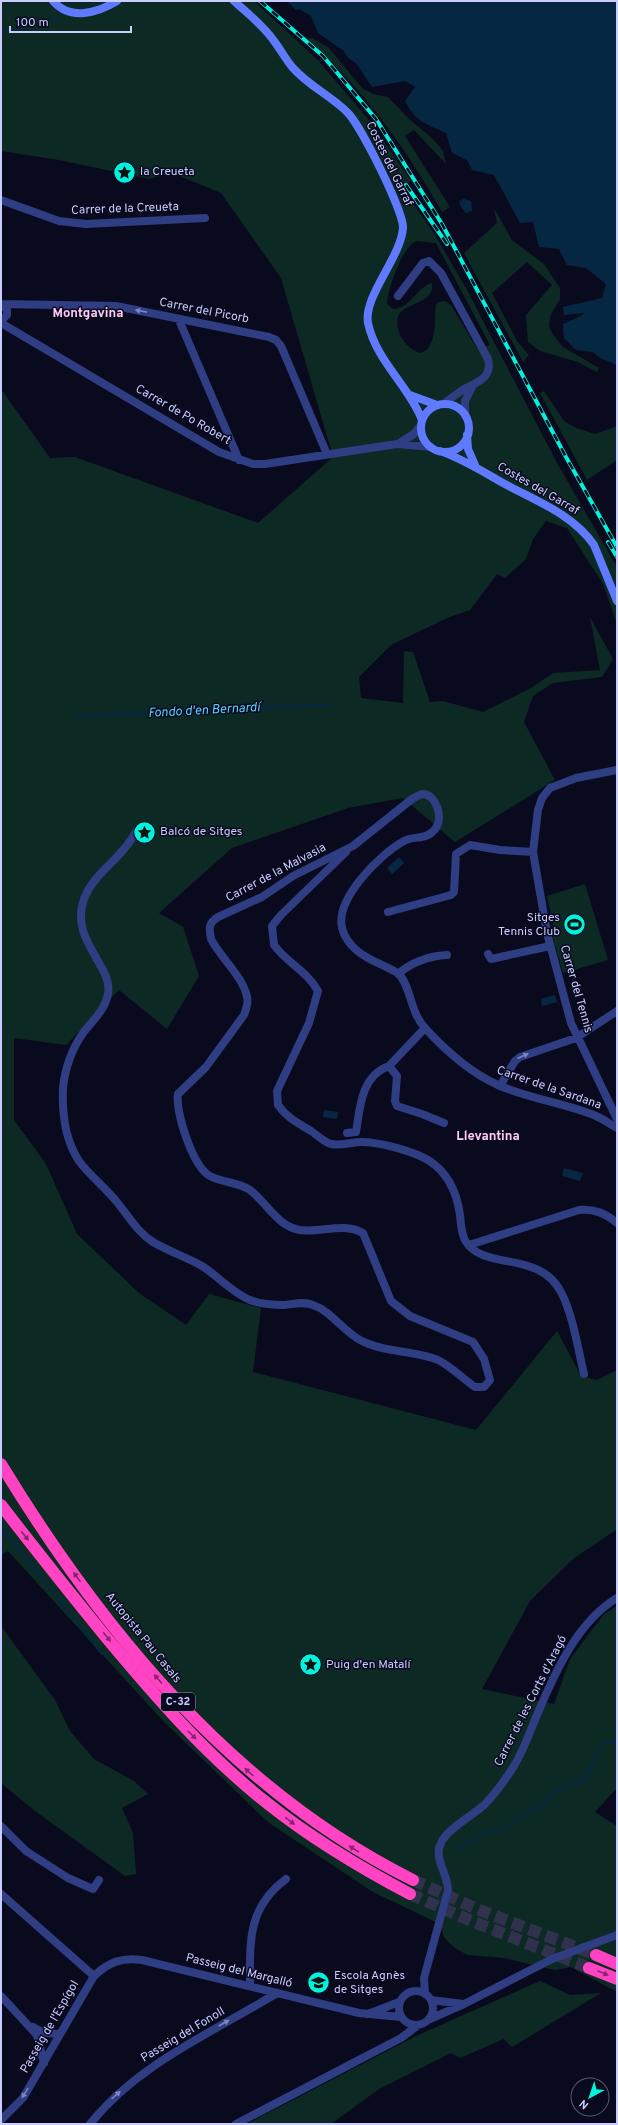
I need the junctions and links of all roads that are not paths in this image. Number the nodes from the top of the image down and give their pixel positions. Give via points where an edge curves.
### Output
1 (53, 1) edge
2 (117, 1) edge
3 (234, 1) edge
4 (1, 200) edge
5 (205, 218) dead end
6 (398, 296) dead end
7 (1, 304) edge
8 (179, 320) junction
9 (3, 321) edge
10 (473, 385) junction
11 (410, 395) junction
12 (440, 404) junction
13 (465, 416) junction
14 (422, 423) junction
15 (467, 435) junction
16 (397, 444) junction
17 (431, 447) junction
18 (440, 451) junction
19 (327, 454) junction
20 (239, 460) junction
21 (475, 466) junction
22 (617, 601) edge
23 (617, 770) edge
24 (135, 833) dead end
25 (353, 846) junction
26 (533, 852) junction
27 (388, 912) dead end
28 (550, 946) junction
29 (488, 954) dead end
30 (447, 955) dead end
31 (398, 974) junction
32 (617, 1011) edge
33 (424, 1028) junction
34 (576, 1038) junction
35 (389, 1066) junction
36 (500, 1086) junction
37 (617, 1119) edge
38 (444, 1123) dead end
39 (617, 1128) edge
40 (347, 1133) dead end
41 (617, 1223) edge
42 (469, 1245) junction
43 (584, 1374) dead end
44 (1, 1464) edge
45 (1, 1505) edge
46 (617, 1598) edge
47 (1, 1826) edge
48 (286, 1879) dead end
49 (99, 1880) dead end
50 (413, 1880) tunnel mouth
51 (1, 1894) edge
52 (410, 1894) tunnel mouth
53 (617, 1935) edge
54 (596, 1955) tunnel mouth
55 (129, 1959) joint
56 (617, 1964) edge
57 (589, 1968) tunnel mouth
58 (94, 1976) junction
59 (424, 1978) junction
60 (617, 1979) edge
61 (250, 1986) junction
62 (414, 1991) junction
63 (277, 1993) junction
64 (425, 1994) junction
65 (1, 1996) edge
66 (431, 2000) junction
67 (399, 2002) junction
68 (464, 2004) junction
69 (367, 2014) junction
70 (430, 2019) junction
71 (403, 2020) junction
72 (29, 2024) junction
73 (417, 2026) junction
74 (60, 2034) junction
75 (401, 2038) junction
76 (44, 2062) junction
77 (1, 2120) edge
78 (90, 2124) edge
79 (236, 2124) edge

1 - 2 main road via 59,8 76,14 104,8
3 - 11 main road, Costes del Garraf via 261,25 301,76 340,105 354,119 399,209 403,226 400,242 373,299 368,322 379,350
4 - 5 street, Carrer de la Creueta via 70,223
6 - 10 street via 423,263 429,261 441,273 488,359 487,374
8 -> 7 street, Carrer del Picorb via 116,306
7 - 9 street, Carrer del Picorb via 7,310
8 - 19 street, Carrer del Picorb via 276,340 281,346
8 - 20 street
9 - 20 street, Carrer de Po Robert via 19,333 220,452
10 - 12 street
10 - 13 street via 465,401
11 - 12 main road
11 - 14 main road, Costes del Garraf
12 - 13 main road via 456,406
12 - 14 main road via 428,411
13 - 15 main road via 468,425
14 - 16 street, Carrer de Po Robert via 414,434
14 - 17 main road via 423,437
15 - 18 main road via 457,448
15 - 21 main road via 469,453
16 - 17 street, Carrer de Po Robert
16 - 19 street, Carrer de Po Robert
17 - 18 main road
18 - 21 main road, Costes del Garraf
19 - 20 street, Carrer de Po Robert via 265,464
21 - 22 main road, Costes del Garraf via 562,515 581,530 598,554
23 - 26 street, Carrer del Tennis via 576,778 550,788 542,798 538,810
24 - 25 street, Carrer de la Malvasia via 123,851 91,884 81,907 83,931 107,978 109,992 106,1003 79,1040 65,1074 65,1122 71,1145 80,1162 144,1236 178,1256 200,1265 242,1296 261,1303 300,1303 316,1306 361,1341 396,1352 436,1360 475,1388 480,1388 490,1380 480,1349 473,1342 410,1316 391,1301 363,1233 345,1228 300,1230 280,1221 249,1189 209,1176 194,1159 177,1108 178,1094 206,1067 244,1015 248,1002 242,984 213,943 209,925 218,917 262,897 293,876
25 - 31 street, Carrer de la Malvasia via 417,796 422,794 434,800 438,818 437,827 433,832 427,837 410,838 402,842 373,866 345,902 342,928 346,937 355,948
25 - 42 street via 272,926 274,945 300,968 318,991 308,1023 277,1090 278,1105 296,1123 331,1144 371,1142 428,1160 447,1178 455,1190 463,1235
26 - 27 street via 470,845 464,847 456,854 454,892 451,895
26 - 28 street, Carrer del Tennis
28 - 29 street via 491,959
28 - 34 street, Carrer del Tennis
30 - 31 street via 409,965
31 - 33 street, Carrer de la Sardana via 403,980 414,1013
32 - 34 street
33 - 35 street
33 - 36 street, Carrer de la Sardana via 477,1075
36 -> 34 street via 520,1057
34 - 37 street, Carrer del Tennis
35 - 38 street via 397,1076 396,1106
35 - 40 street via 382,1068 363,1090 356,1132
36 - 39 street, Carrer de la Sardana via 596,1116
41 - 42 street via 593,1209 579,1210
42 - 43 street via 484,1255 529,1265 548,1275 561,1292
50 -> 44 highway, Autopista Pau Casals / C-32 via 372,1860 299,1812 239,1763 203,1729 143,1662 99,1607
45 -> 52 highway, C-32 via 142,1680 221,1762 296,1826 342,1857
46 - 59 street, Carrer de les Corts d'Aragó via 600,1610 574,1642 540,1708 526,1744 500,1786 484,1804 443,1839 439,1852 448,1883
47 - 49 street via 26,1851 68,1878 93,1889
48 - 61 street via 273,1889 262,1903 254,1922
51 - 58 street
53 - 68 street via 552,1959
54 - 56 highway
55 - 58 street, Passeig de l'Espígol via 115,1961
55 - 61 street, Passeig del Margalló
57 -> 60 highway
58 - 74 street, Passeig de l'Espígol
59 - 62 street
59 - 64 street
61 - 63 street, Passeig del Margalló
62 - 64 street
62 - 67 street via 404,1995
63 - 69 street, Passeig del Margalló
78 -> 63 street, Passeig del Fonoll via 108,2102 155,2064
64 - 66 street
65 - 72 street
66 - 68 street
66 - 70 street via 433,2010
67 - 69 street
67 - 71 street via 398,2010
68 - 70 street
69 - 71 street, Passeig del Margalló
70 - 73 street
71 - 73 street
71 - 75 street
72 - 74 street via 44,2033
72 - 76 street via 37,2035
73 - 75 street
74 - 76 street, Passeig de l'Espígol
75 - 79 street
76 -> 77 street, Passeig de l'Espígol via 23,2098

